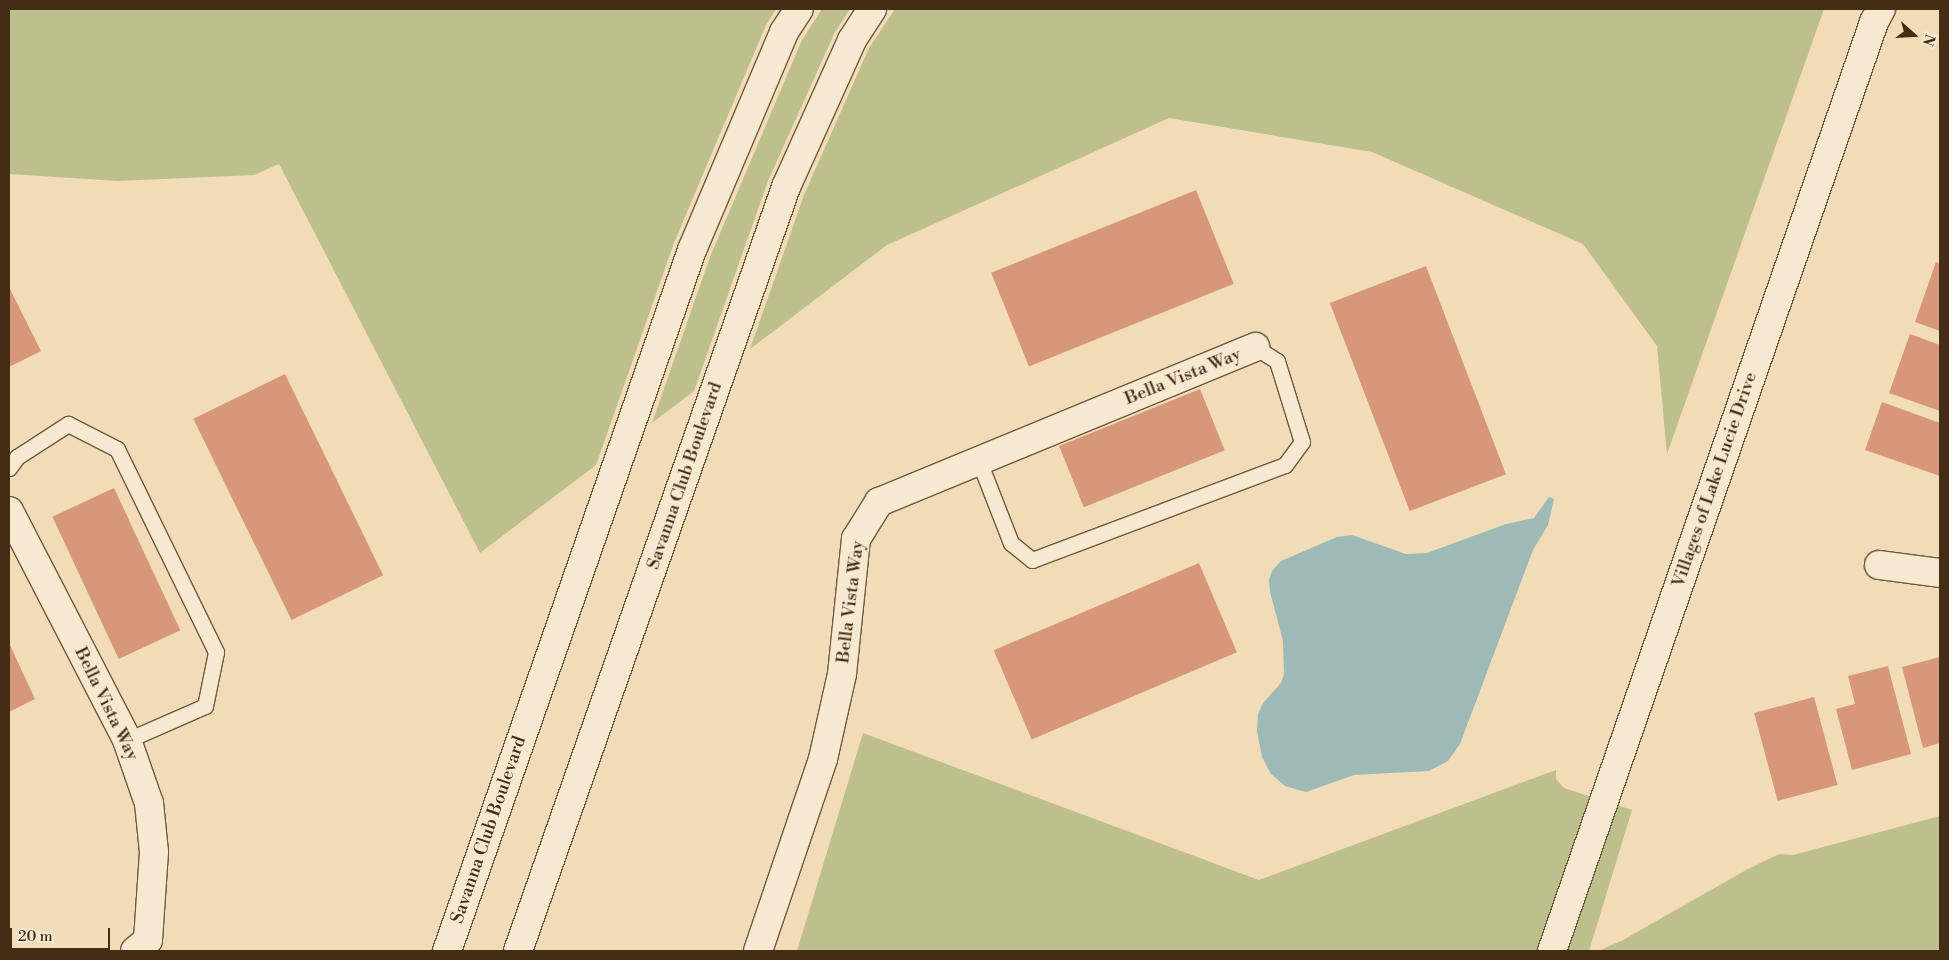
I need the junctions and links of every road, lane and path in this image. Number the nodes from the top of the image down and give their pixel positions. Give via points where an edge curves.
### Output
1 (799, 9) edge
2 (872, 9) edge
3 (1881, 9) edge
4 (1255, 346) joint
5 (978, 461) junction
6 (9, 468) edge
7 (9, 511) edge
8 (1879, 566) dead end
9 (1940, 573) edge
10 (127, 740) junction
11 (148, 948) edge
12 (447, 951) edge
13 (518, 951) edge
14 (758, 951) edge
15 (1552, 951) edge

1 - 12 street, Savanna Club Boulevard via 784,32 692,250
2 - 13 street, Savanna Club Boulevard via 852,40 786,188
3 - 15 street, Villages of Lake Lucie Drive
4 - 5 street, Bella Vista Way
4 - 5 lane via 1277,361 1302,442 1285,465 1032,560 1011,543
5 - 14 street, Bella Vista Way via 879,502 856,539 842,674 823,759
6 - 10 lane via 17,456 68,424 117,449 216,652 204,706
7 - 10 street, Bella Vista Way
8 - 9 street
10 - 11 street, Bella Vista Way via 149,803 154,852

